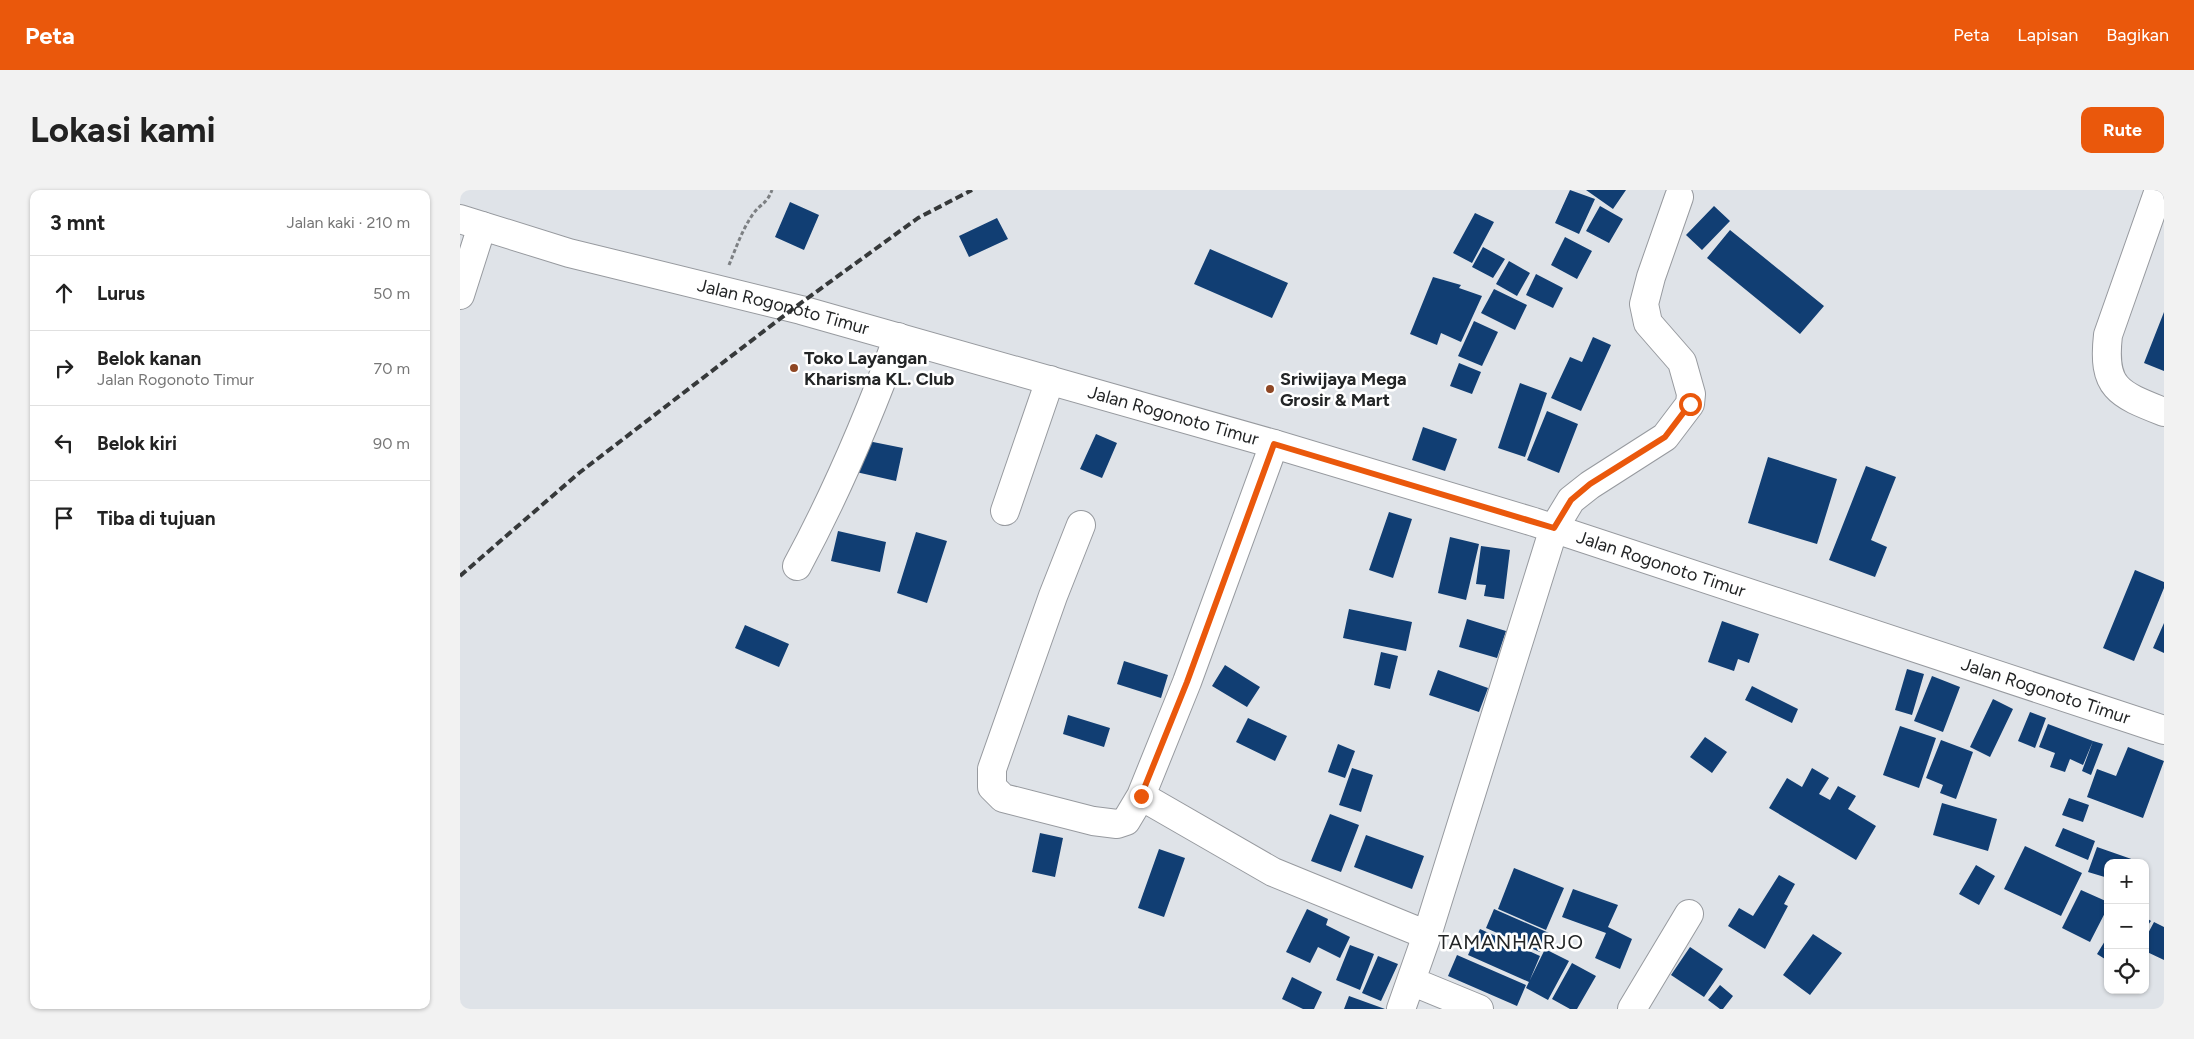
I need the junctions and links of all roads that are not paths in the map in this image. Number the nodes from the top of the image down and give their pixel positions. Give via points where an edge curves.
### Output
1 (2159, 190) edge
2 (1679, 197) dead end
3 (471, 223) edge
4 (460, 295) edge
5 (898, 337) junction
6 (1050, 380) junction
7 (2164, 412) edge
8 (1274, 444) junction
9 (1005, 511) dead end
10 (1081, 525) dead end
11 (1554, 528) junction
12 (797, 566) dead end
13 (2164, 730) edge
14 (1141, 796) junction
15 (1689, 914) dead end
16 (1427, 935) junction
17 (1411, 981) junction
18 (1401, 1009) edge
19 (1478, 1009) edge
20 (1632, 1009) edge

1 - 7 street via 2108,335 2106,357 2110,377 2120,392
2 - 11 street via 1644,304 1648,323 1682,362 1691,394 1690,404 1665,437 1590,484 1571,500
3 - 4 street
3 - 5 street, Jalan Rogonoto Timur via 569,253
5 - 6 street, Jalan Rogonoto Timur
5 - 12 street via 830,505
6 - 8 street, Jalan Rogonoto Timur
6 - 9 street
8 - 11 street, Jalan Rogonoto Timur
8 - 14 street via 1187,682
10 - 14 street via 992,769 992,787 1003,798 1117,824 1126,821
11 - 13 street, Jalan Rogonoto Timur
11 - 16 street
14 - 16 street via 1273,872
15 - 20 street
16 - 17 street
17 - 18 street
17 - 19 street

